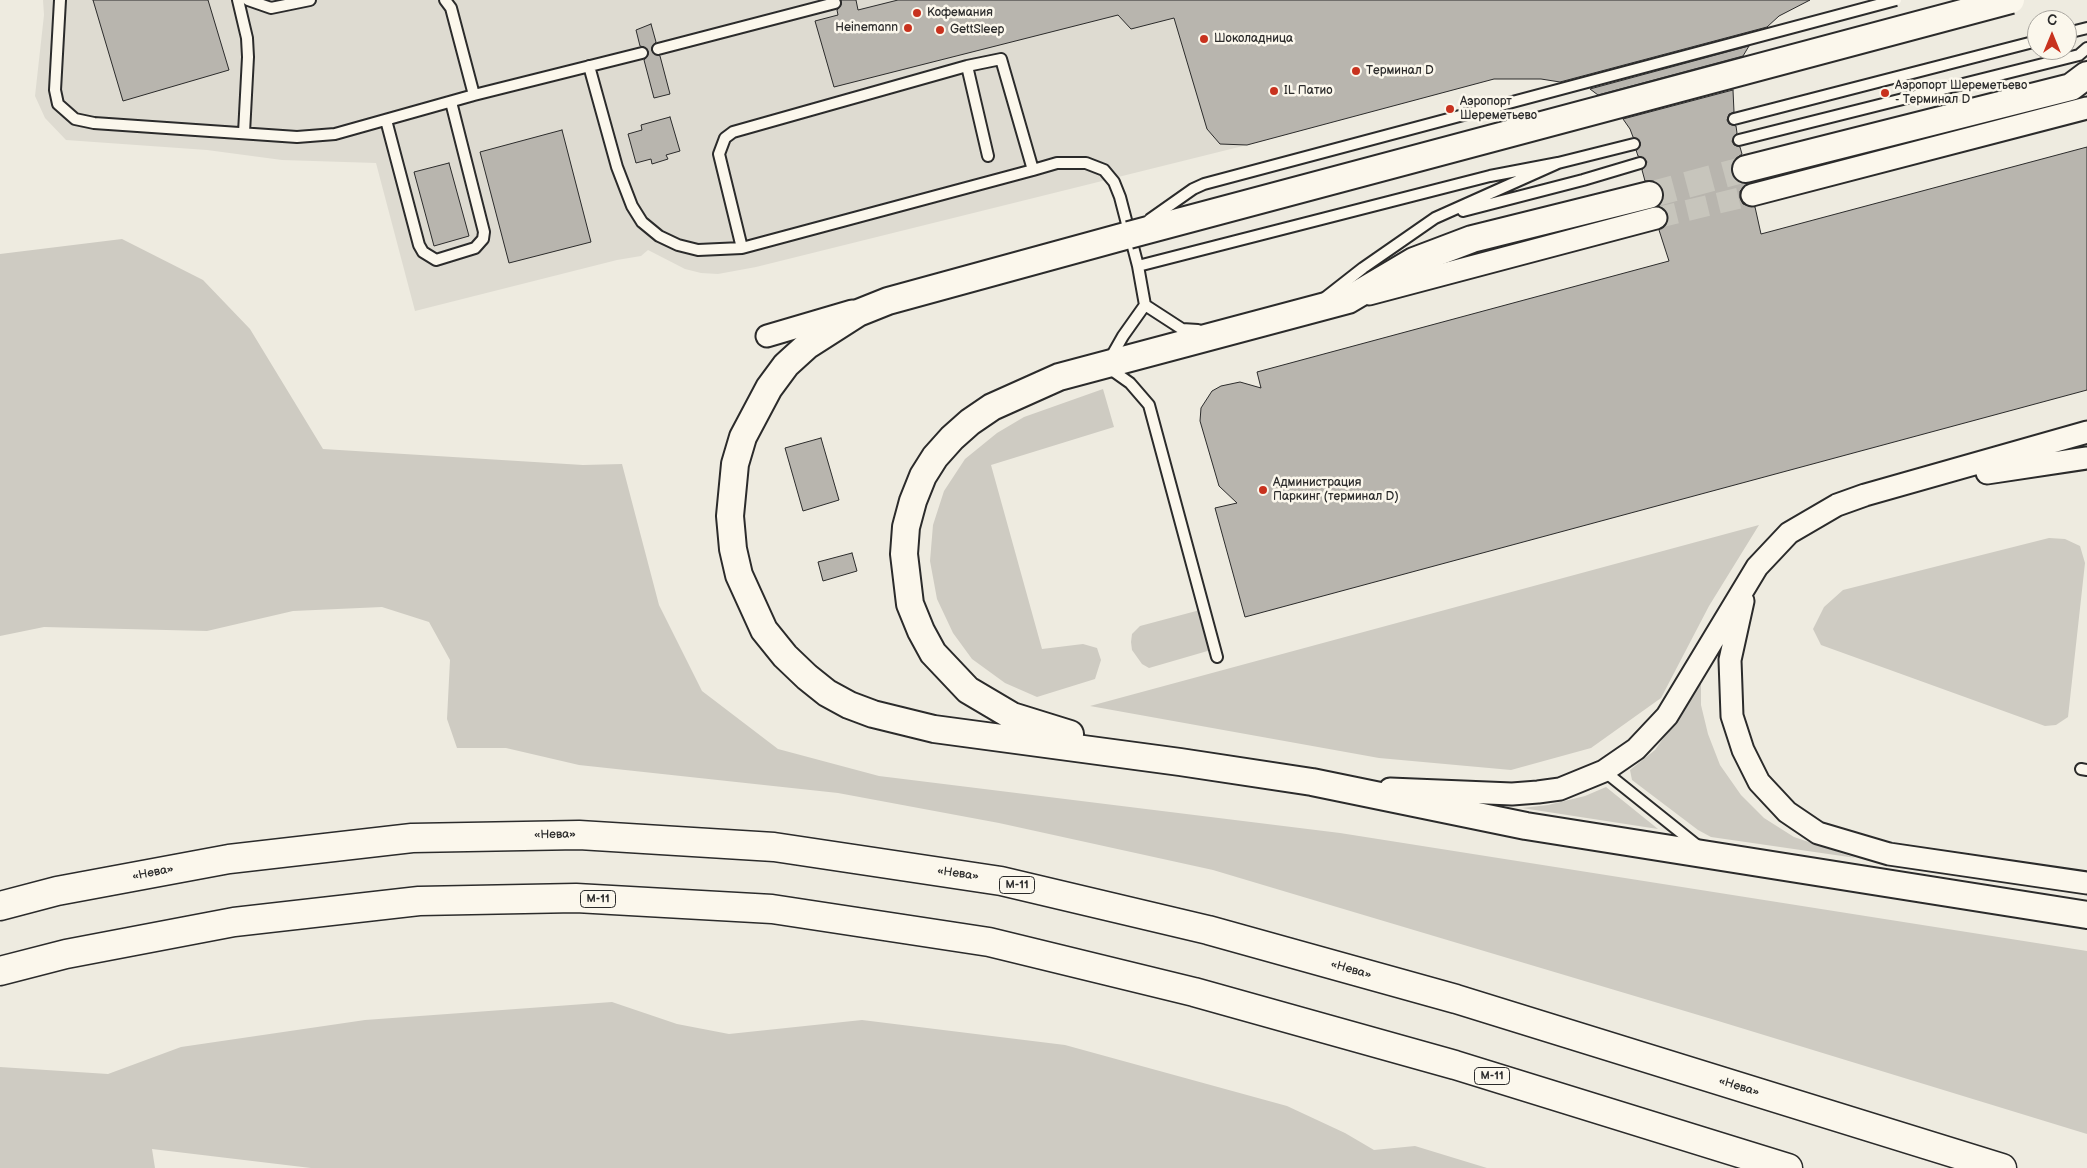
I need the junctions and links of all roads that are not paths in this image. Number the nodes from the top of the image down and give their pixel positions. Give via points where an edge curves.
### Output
1 (60, 0) edge
2 (238, 0) edge
3 (248, 0) edge
4 (310, 0) edge
5 (445, 0) edge
6 (1896, 0) edge
7 (2011, 0) edge
8 (835, 3) dead end
9 (2027, 44) edge
10 (2087, 48) edge
11 (658, 49) dead end
12 (642, 53) dead end
13 (589, 66) junction
14 (967, 66) junction
15 (2082, 82) edge
16 (474, 95) junction
17 (451, 102) junction
18 (2087, 108) edge
19 (1734, 119) dead end
20 (386, 120) junction
21 (244, 134) junction
22 (1739, 140) dead end
23 (1634, 144) dead end
24 (988, 156) dead end
25 (1640, 163) dead end
26 (1558, 164) junction
27 (1746, 169) tunnel mouth
28 (1033, 170) junction
29 (1752, 195) tunnel mouth
30 (1653, 207) tunnel mouth
31 (1435, 218) junction
32 (1129, 235) junction
33 (742, 248) junction
34 (1138, 266) junction
35 (888, 301) junction
36 (1145, 305) junction
37 (1240, 329) junction
38 (766, 336) dead end
39 (1106, 366) junction
40 (2087, 432) edge
41 (2087, 458) edge
42 (1917, 482) junction
43 (1747, 583) junction
44 (1217, 657) dead end
45 (1180, 762) junction
46 (1604, 771) junction
47 (1312, 782) junction
48 (1712, 857) junction
49 (2087, 883) edge
50 (0, 906) edge
51 (2087, 915) edge
52 (0, 971) edge
53 (1788, 1168) edge
54 (2002, 1168) edge

1 - 21 lane via 55,90 58,104 65,112 75,119 94,123
2 - 21 lane via 247,38
3 - 4 lane via 271,8
5 - 16 lane via 451,8
6 - 32 lane, bridge via 1204,184
7 - 32 street, bridge
8 - 11 lane
9 - 19 lane
10 - 22 lane via 2078,55
12 - 13 lane
13 - 16 lane
13 - 33 lane via 617,166 632,206 642,222 659,236 678,245 698,250
14 - 24 lane
14 - 28 lane via 1001,59
14 - 33 lane via 733,132 725,138 719,154
15 - 27 street
16 - 17 lane
17 - 20 lane
17 - 20 lane via 484,232 483,240 475,248 436,260 423,252 419,245
18 - 29 street
20 - 21 lane via 335,134 307,137
23 - 26 lane
25 - 31 lane
26 - 31 lane
26 - 34 lane via 1490,176
28 - 33 lane
28 - 34 lane via 1072,161 1104,170 1114,182 1120,198
30 - 37 street via 1472,238 1414,261 1348,300
31 - 37 lane via 1362,268 1328,296
32 - 35 street
34 - 36 lane
35 - 38 street
35 - 45 street via 858,313 808,345 786,365 769,388 743,437 731,492 732,548 739,575 764,630 807,677 849,705 900,722
36 - 37 lane via 1182,329
36 - 39 lane
37 - 39 street
39 - 44 lane via 1130,384 1149,406
39 - 45 street via 1059,377 992,407 970,422 935,457 923,476 906,527 904,554 910,604 921,631 939,659 968,690 991,705 1044,728
40 - 42 street
41 - 42 street
42 - 43 street via 1836,505 1811,518 1771,550
43 - 46 street via 1667,716 1636,749
43 - 49 street via 1730,660 1732,716 1742,750 1759,782 1787,812 1818,832 1889,854
45 - 47 street
46 - 47 street via 1560,789 1512,794
46 - 48 lane
47 - 48 street via 1526,826
48 - 51 street
50 - 54 highway, «Нева» / М-11 via 57,891 229,858 412,838 580,835 774,847 1001,881 1208,930 1456,999
52 - 53 highway, М-11 via 66,954 234,922 419,901 576,898 772,909 989,942 1194,992 1455,1065

